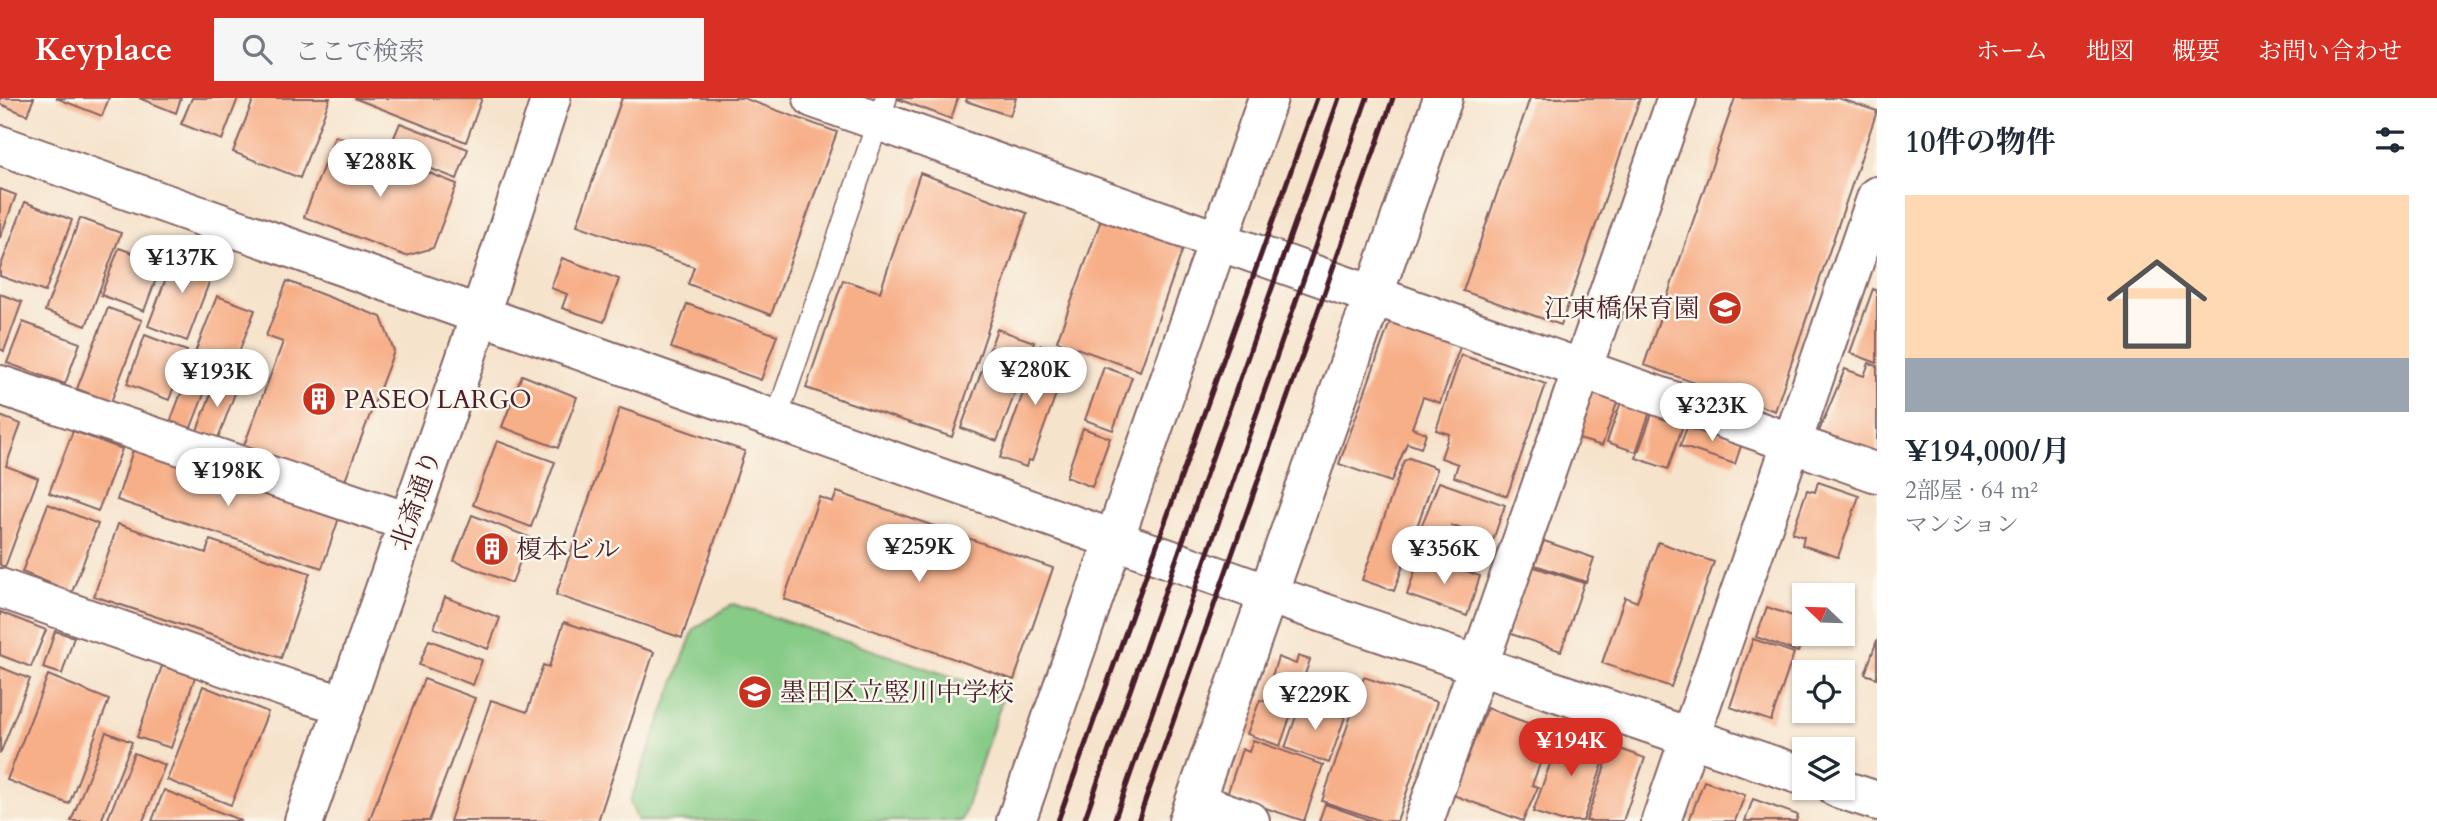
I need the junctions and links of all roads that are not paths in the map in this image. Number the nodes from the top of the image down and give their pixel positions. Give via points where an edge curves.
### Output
1 (551, 98) edge
2 (813, 98) edge
3 (1268, 98) edge
4 (1443, 98) edge
5 (1677, 98) edge
6 (882, 109) edge
7 (0, 145) edge
8 (1877, 196) edge
9 (1219, 241) junction
10 (1374, 295) junction
11 (478, 316) junction
12 (1582, 369) junction
13 (0, 385) edge
14 (776, 420) junction
15 (1791, 442) junction
16 (1877, 473) edge
17 (408, 522) junction
18 (1115, 540) junction
19 (0, 588) edge
20 (1268, 594) junction
21 (1479, 663) junction
22 (345, 705) junction
23 (1690, 736) junction
24 (1792, 772) edge
25 (1855, 794) edge
26 (1877, 801) edge
27 (1192, 812) edge
28 (304, 821) edge
29 (1016, 821) edge
30 (1250, 821) edge
31 (1424, 821) edge
32 (1661, 821) edge

1 - 11 street, 北斎通り
2 - 6 street
3 - 9 street
4 - 10 street
5 - 12 street
6 - 9 street
6 - 14 lane
7 - 11 street
8 - 15 street
9 - 10 street
9 - 18 street
10 - 12 street
10 - 20 street
11 - 14 street
11 - 17 street, 北斎通り
12 - 15 street
12 - 21 street
13 - 17 street
14 - 18 street
15 - 16 street
15 - 23 street
17 - 22 street, 北斎通り
18 - 20 street
18 - 29 street
19 - 22 street
20 - 21 street
20 - 27 street
21 - 23 street
21 - 31 street
22 - 28 street, 北斎通り
23 - 24 street
23 - 32 street
25 - 26 street
27 - 30 street

